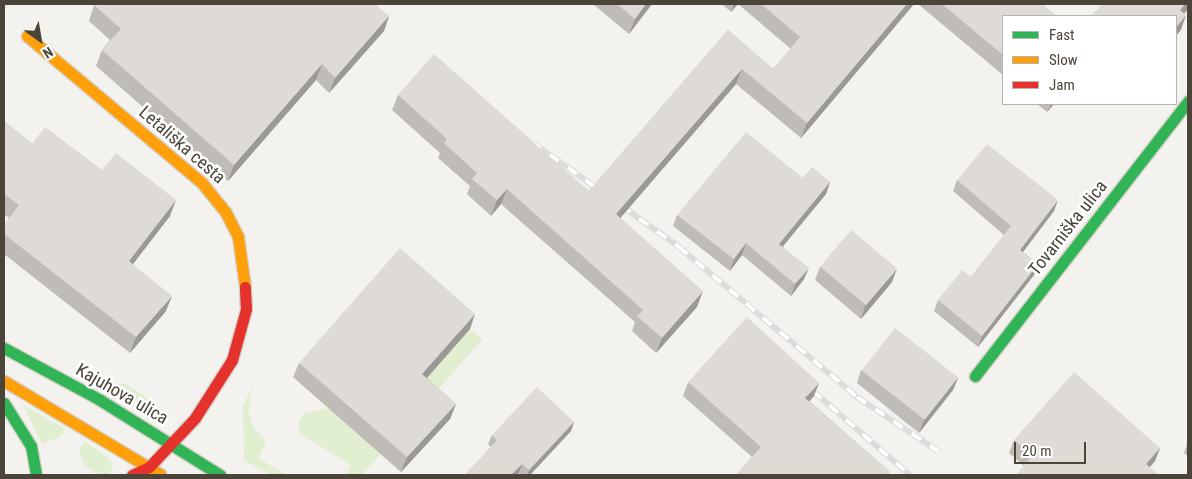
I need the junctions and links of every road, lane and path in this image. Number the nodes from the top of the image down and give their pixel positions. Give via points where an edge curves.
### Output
1 (27, 36) dead end
2 (1188, 101) edge
3 (4, 348) edge
4 (975, 376) dead end
5 (4, 381) edge
6 (4, 403) edge
7 (172, 443) junction
8 (147, 471) edge
9 (36, 475) edge
10 (132, 475) edge
11 (161, 475) edge
12 (220, 475) edge

1 - 7 street, Letališka cesta via 202,183 226,213 238,237 246,290 242,336 208,399
2 - 4 street, Tovarniška ulica
3 - 7 street, Kajuhova ulica
5 - 8 street
6 - 9 street via 31,446
7 - 8 street, Letališka cesta
7 - 12 street, Kajuhova ulica
8 - 10 street, Letališka cesta
8 - 11 street

